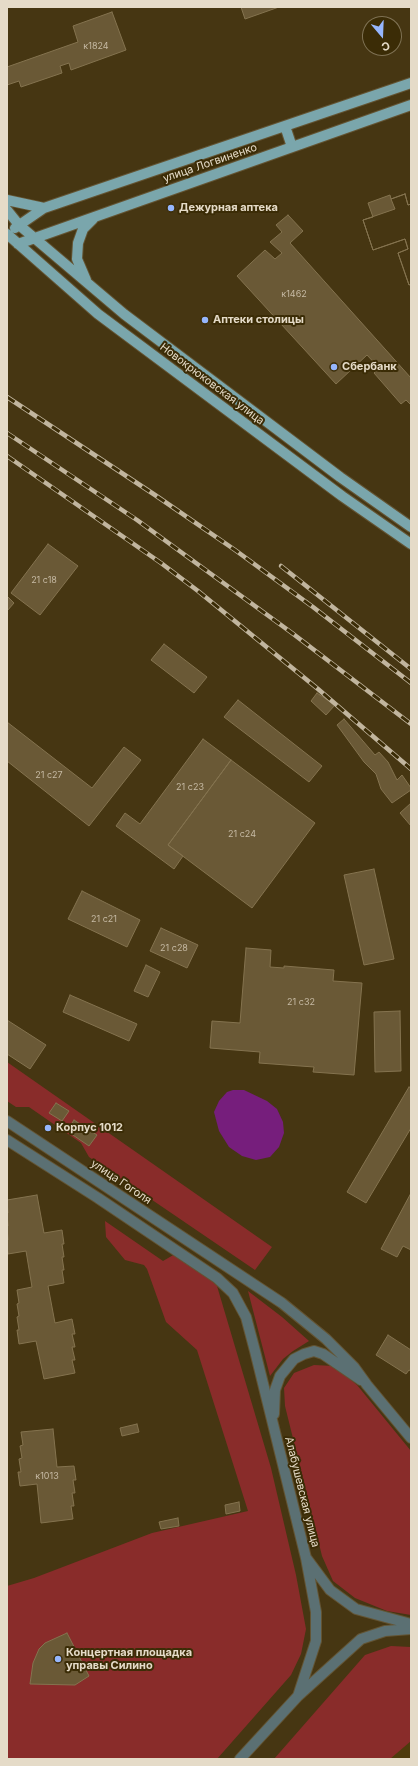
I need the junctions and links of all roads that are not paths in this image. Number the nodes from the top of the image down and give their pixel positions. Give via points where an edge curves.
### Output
1 (411, 83) edge
2 (411, 105) edge
3 (285, 126) junction
4 (292, 147) junction
5 (7, 200) edge
6 (44, 208) junction
7 (7, 210) edge
8 (96, 216) junction
9 (19, 225) junction
10 (8, 235) edge
11 (35, 238) junction
12 (18, 244) junction
13 (87, 282) junction
14 (411, 527) edge
15 (411, 544) edge
16 (7, 1121) edge
17 (7, 1140) edge
18 (222, 1263) joint
19 (368, 1385) junction
20 (273, 1423) junction
21 (411, 1438) edge
22 (306, 1558) junction
23 (411, 1624) edge
24 (411, 1629) edge
25 (298, 1696) junction
26 (240, 1759) edge

1 - 3 main road, улица Логвиненко
2 - 4 main road, улица Логвиненко
3 - 4 main road
3 - 6 main road, улица Логвиненко
4 - 8 main road, улица Логвиненко
5 - 6 main road
6 - 9 main road, улица Логвиненко
7 - 9 main road, Новокрюковская улица
8 - 11 main road, улица Логвиненко
8 - 13 main road via 83,229 78,243 77,259
9 - 10 main road, улица Логвиненко
9 - 11 main road, Новокрюковская улица
10 - 12 main road, Новокрюковская улица
11 - 12 main road, улица Логвиненко
11 - 13 main road, Новокрюковская улица
12 - 15 main road, Новокрюковская улица via 98,314 342,496
13 - 14 main road, Новокрюковская улица via 124,314
16 - 18 street, улица Гоголя
17 - 20 street, Алабушевская улица via 211,1274 234,1293 246,1317
18 - 19 street, Алабушевская улица via 282,1303 326,1339
19 - 20 street, Алабушевская улица via 323,1354 304,1354 294,1359 280,1376 275,1390
19 - 21 street, Алабушевская улица
20 - 22 street, Алабушевская улица
22 - 23 street, Алабушевская улица via 330,1590 356,1609
22 - 25 street via 316,1612 316,1640
24 - 25 street via 386,1631 361,1639
25 - 26 street

